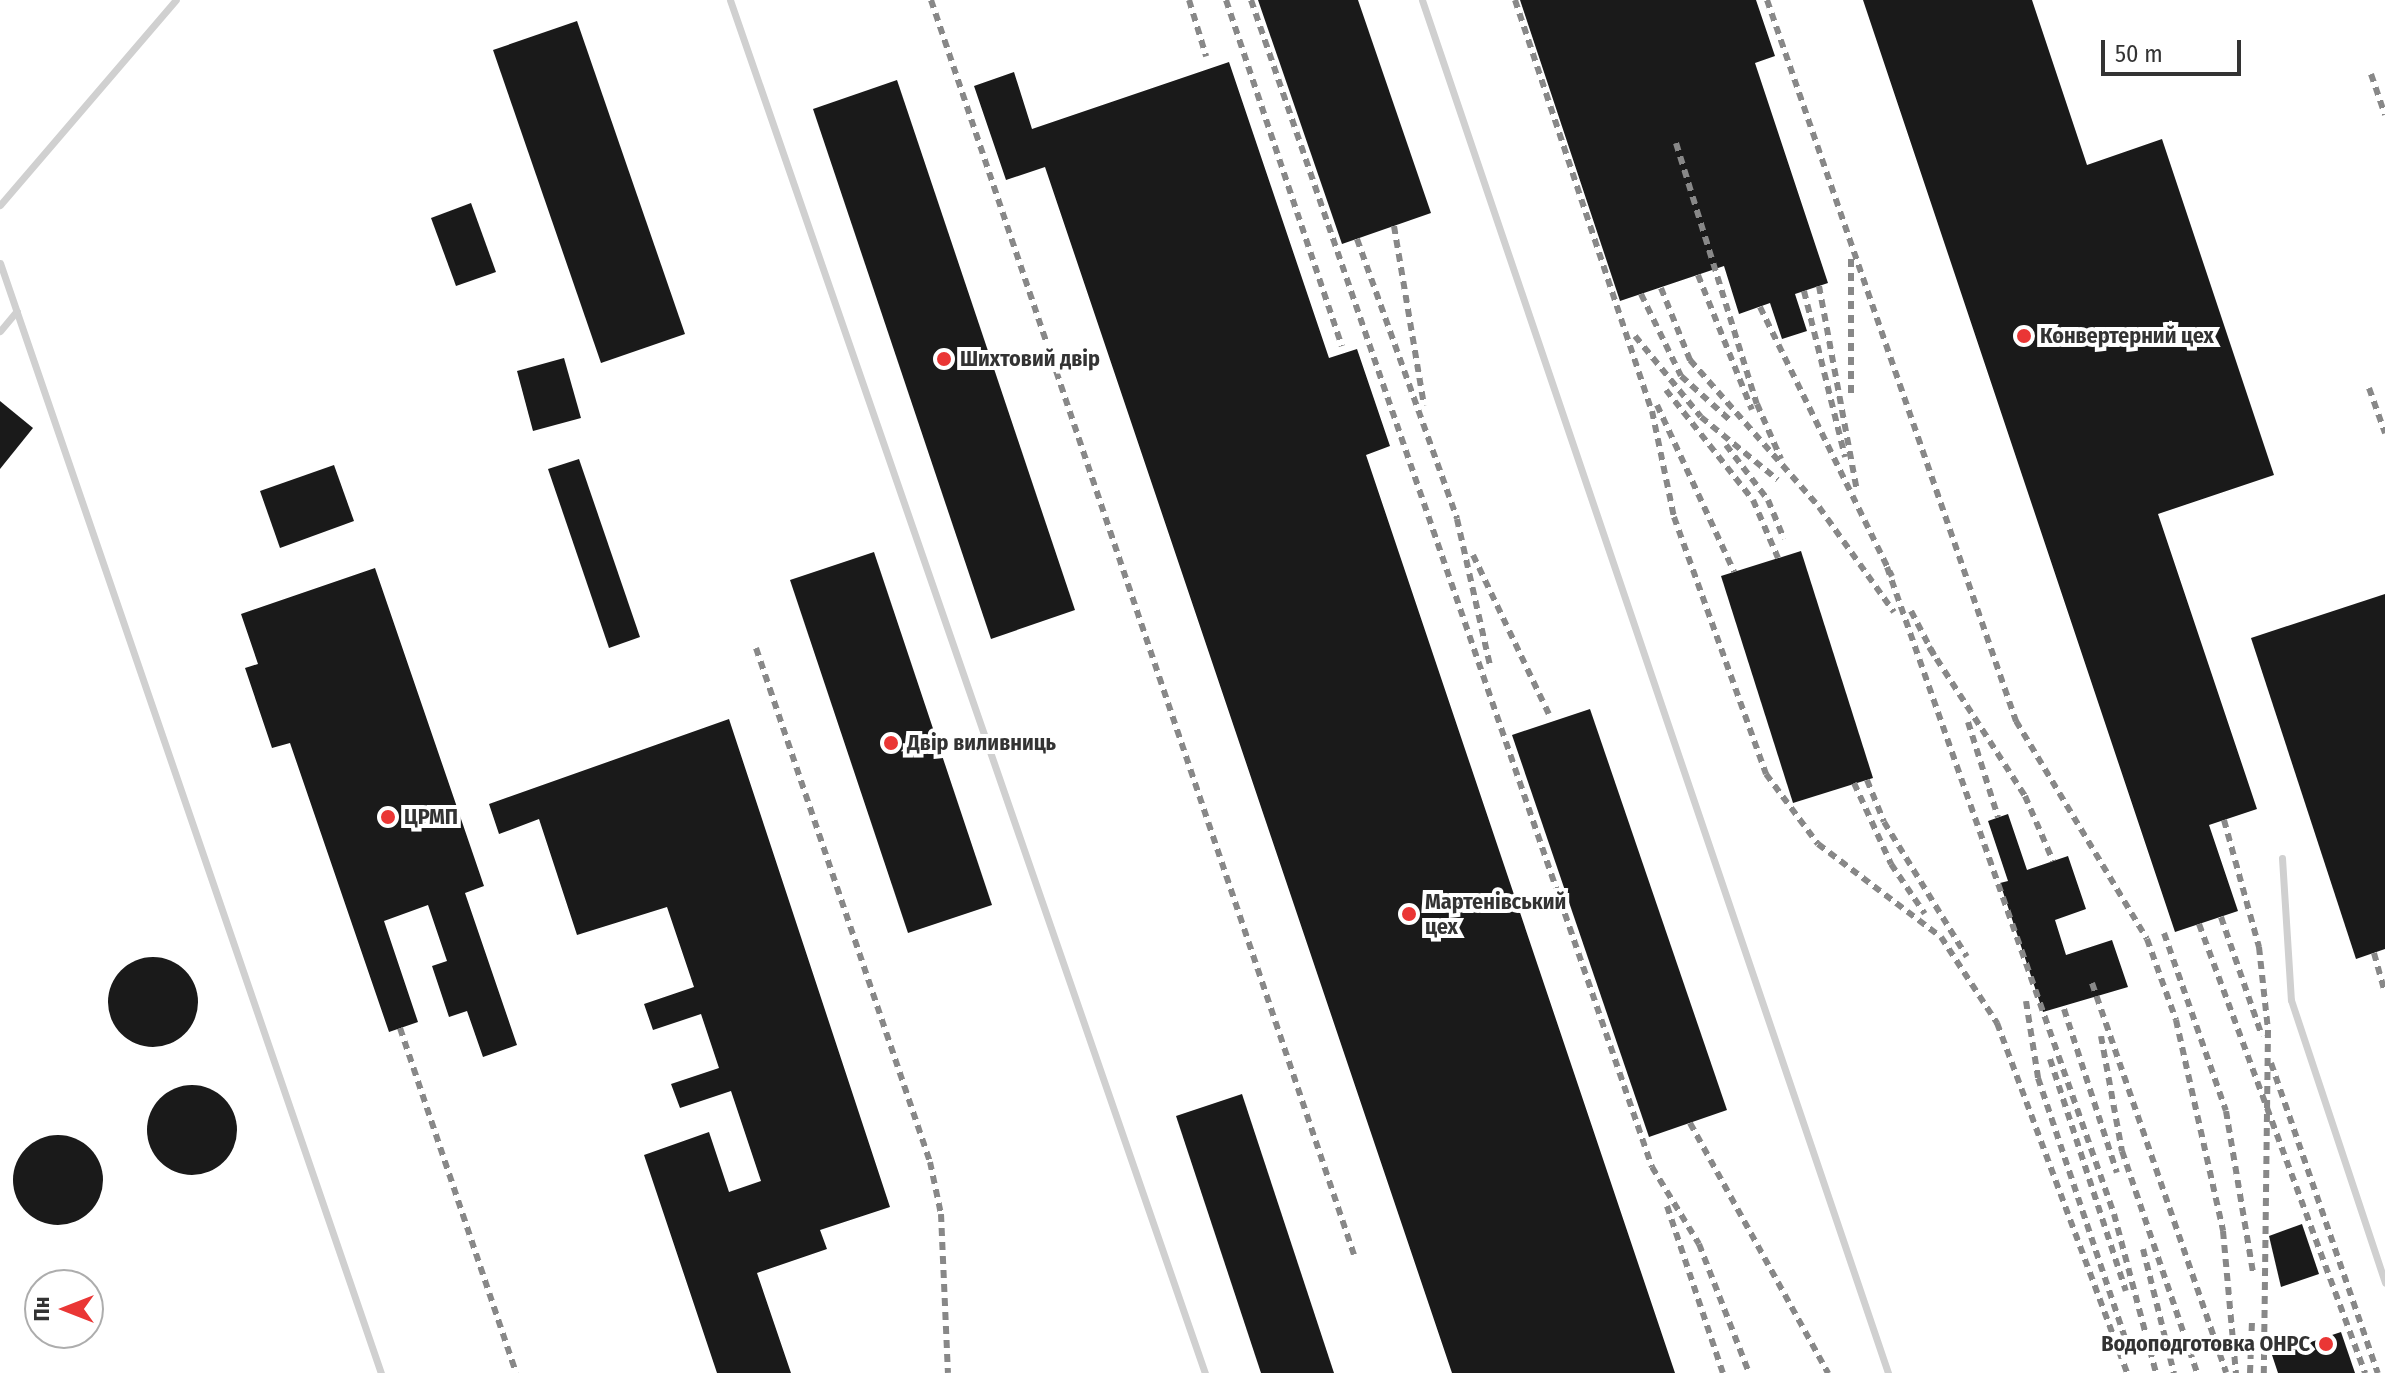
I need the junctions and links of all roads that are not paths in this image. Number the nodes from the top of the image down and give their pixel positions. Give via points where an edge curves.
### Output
1 (176, 0) edge
2 (730, 0) edge
3 (1422, 0) edge
4 (0, 205) edge
5 (0, 263) edge
6 (17, 311) junction
7 (0, 331) edge
8 (2282, 858) dead end
9 (2381, 1255) edge
10 (2385, 1283) edge
11 (381, 1373) edge
12 (1205, 1373) edge
13 (1888, 1373) edge

1 - 4 lane
2 - 12 lane
3 - 13 lane
5 - 6 lane
6 - 7 lane
6 - 11 lane
8 - 9 lane via 2291,1000
9 - 10 lane

